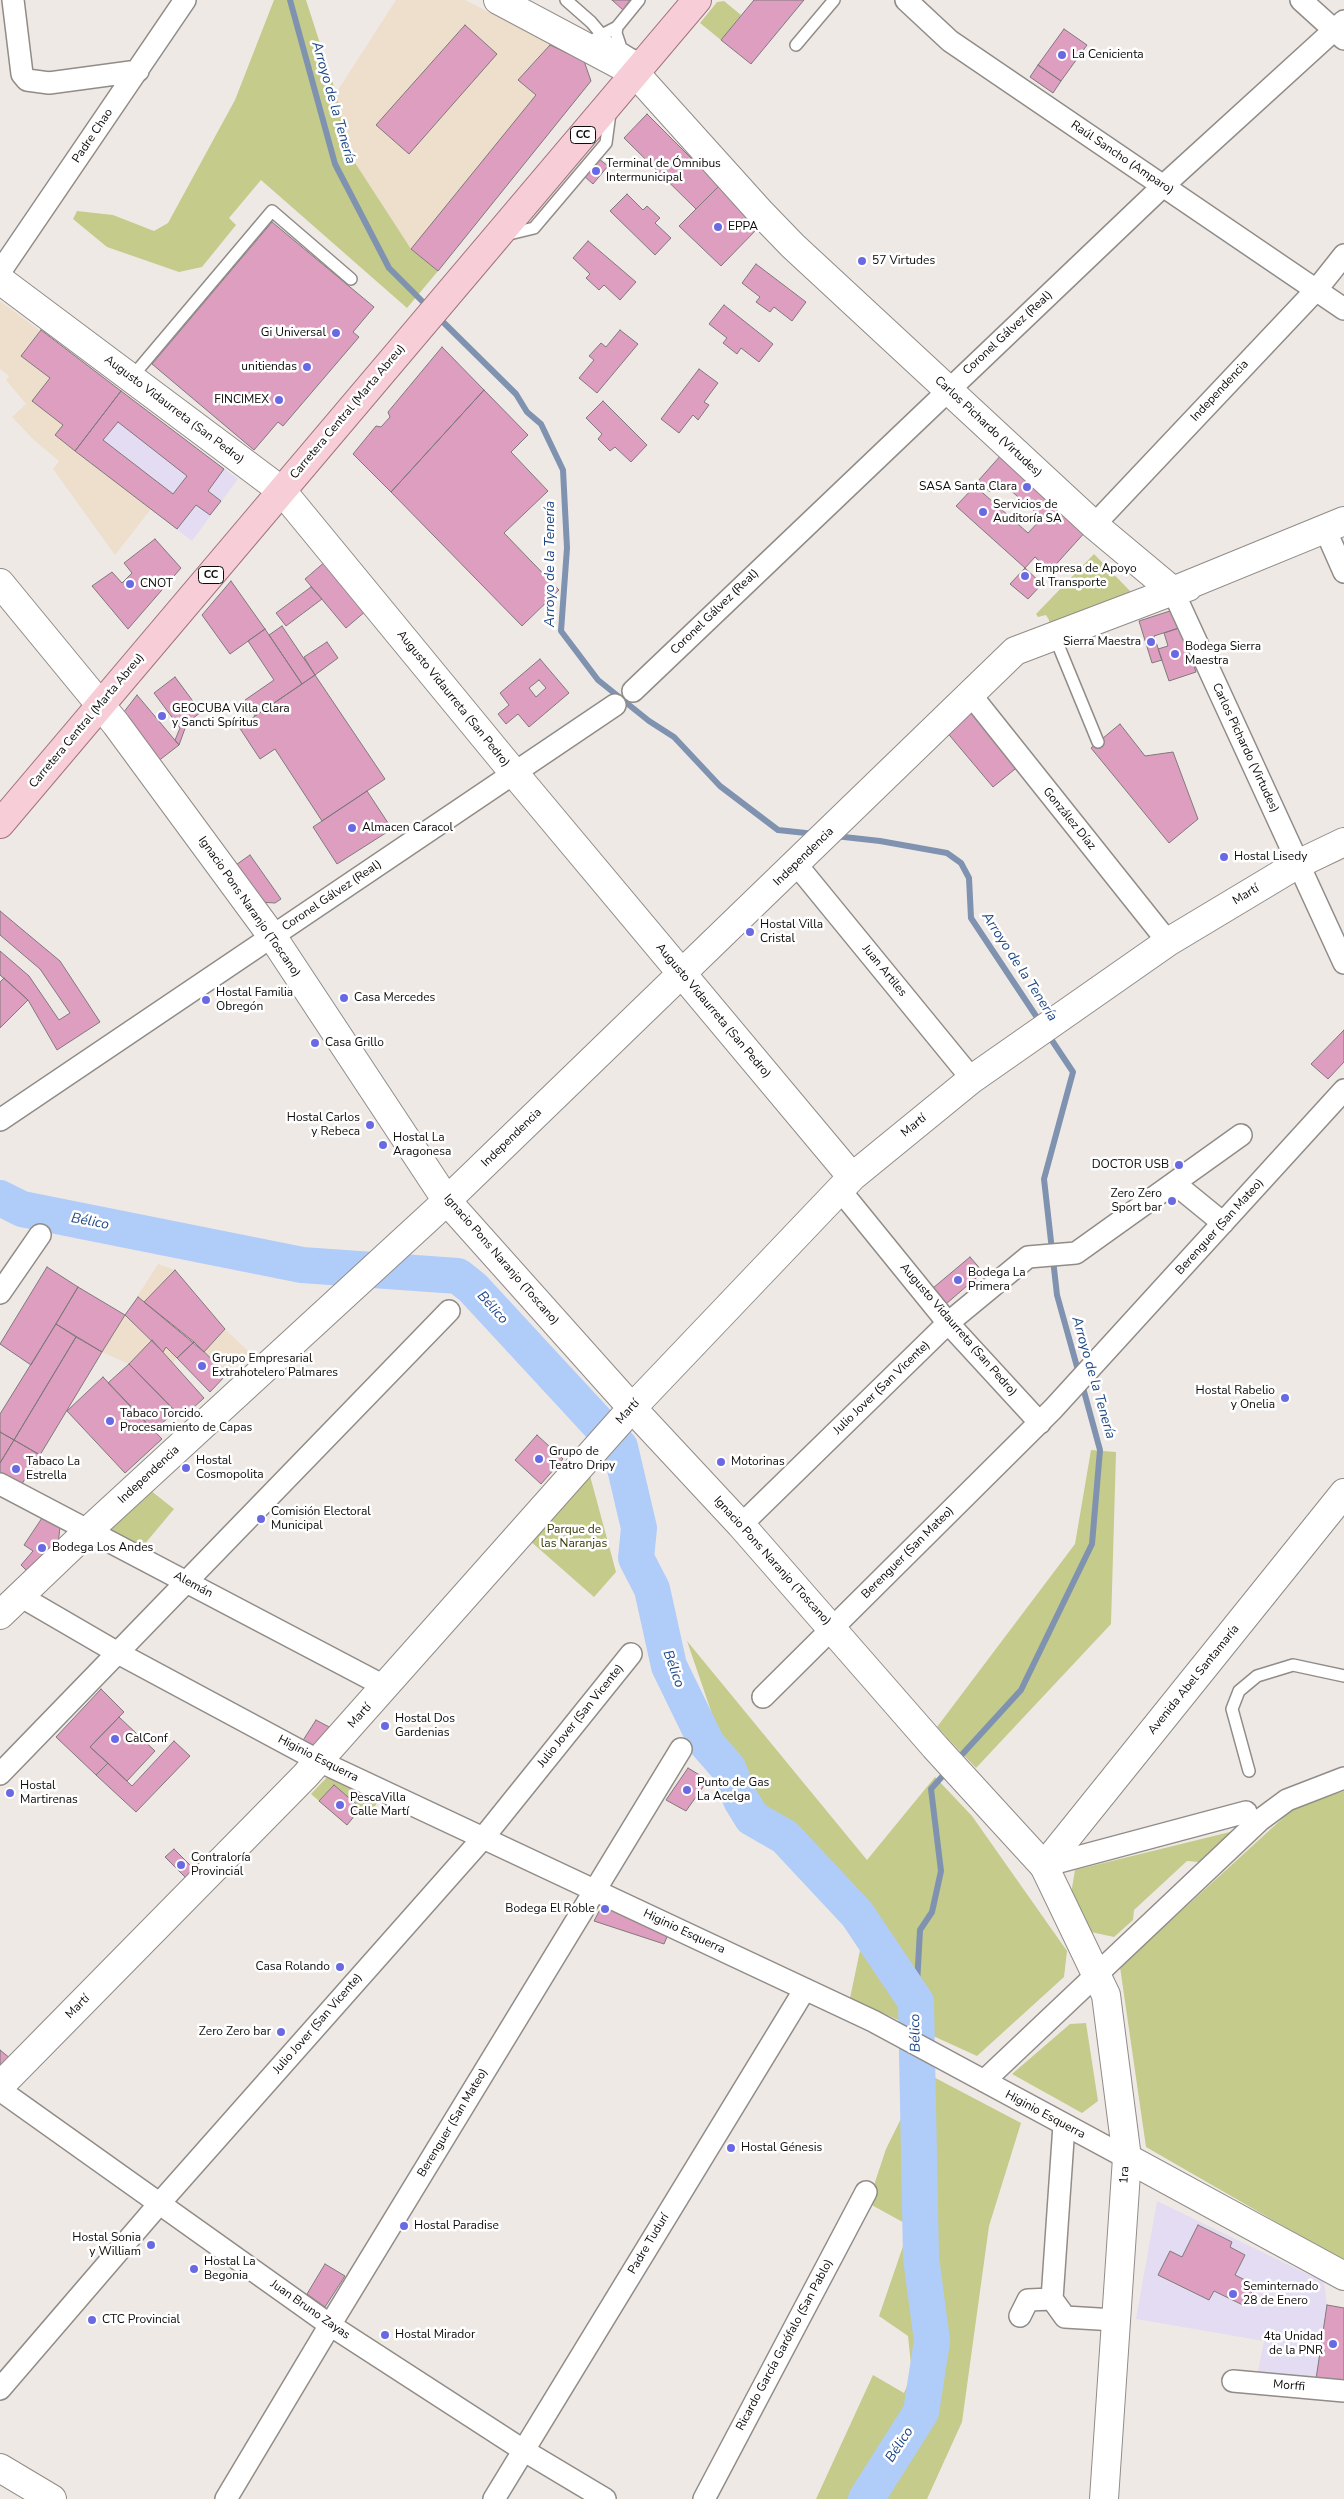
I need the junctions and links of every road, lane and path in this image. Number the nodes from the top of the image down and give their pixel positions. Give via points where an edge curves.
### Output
1 (14, 0) edge
2 (185, 0) edge
3 (498, 0) edge
4 (566, 0) edge
5 (639, 0) edge
6 (697, 0) edge
7 (834, 0) edge
8 (906, 0) edge
9 (1301, 0) edge
10 (617, 27) junction
11 (1341, 30) edge
12 (592, 40) junction
13 (796, 45) dead end
14 (654, 50) junction
15 (138, 71) junction
16 (635, 73) junction
17 (1163, 186) junction
18 (1344, 255) edge
19 (0, 272) edge
20 (351, 279) dead end
21 (0, 280) edge
22 (1316, 290) junction
23 (1344, 309) edge
24 (131, 378) junction
25 (948, 389) junction
26 (282, 491) junction
27 (1094, 525) junction
28 (1336, 534) edge
29 (1344, 572) edge
30 (0, 583) edge
31 (1173, 591) junction
32 (1054, 636) junction
33 (633, 691) dead end
34 (970, 695) junction
35 (101, 705) junction
36 (615, 705) dead end
37 (1098, 742) dead end
38 (514, 773) junction
39 (0, 824) edge
40 (1344, 842) edge
41 (802, 858) junction
42 (1298, 864) junction
43 (272, 936) junction
44 (1168, 942) junction
45 (1344, 963) edge
46 (682, 974) junction
47 (972, 1079) junction
48 (1344, 1090) edge
49 (0, 1120) edge
50 (1241, 1135) dead end
51 (1174, 1183) junction
52 (846, 1184) junction
53 (442, 1205) junction
54 (1223, 1223) junction
55 (40, 1235) dead end
56 (0, 1293) edge
57 (449, 1311) dead end
58 (948, 1323) junction
59 (627, 1414) junction
60 (1046, 1416) junction
61 (0, 1484) edge
62 (1344, 1493) edge
63 (741, 1525) junction
64 (89, 1530) junction
65 (186, 1582) junction
66 (20, 1596) junction
67 (0, 1615) edge
68 (831, 1629) junction
69 (118, 1652) junction
70 (631, 1654) dead end
71 (1344, 1676) edge
72 (386, 1686) junction
73 (764, 1697) dead end
74 (681, 1749) dead end
75 (319, 1761) junction
76 (1249, 1771) dead end
77 (0, 1774) edge
78 (1344, 1778) edge
79 (1246, 1812) dead end
80 (483, 1838) junction
81 (1044, 1866) junction
82 (595, 1890) junction
83 (1096, 1975) junction
84 (805, 1989) junction
85 (984, 2081) junction
86 (0, 2086) edge
87 (0, 2090) edge
88 (1064, 2124) junction
89 (1127, 2158) junction
90 (866, 2192) dead end
91 (159, 2204) junction
92 (1344, 2276) edge
93 (1052, 2298) junction
94 (1020, 2316) dead end
95 (1115, 2320) junction
96 (330, 2325) junction
97 (1233, 2381) dead end
98 (0, 2390) edge
99 (1344, 2391) edge
100 (523, 2450) junction
101 (0, 2468) edge
102 (52, 2499) edge
103 (226, 2499) edge
104 (494, 2499) edge
105 (605, 2499) edge
106 (704, 2499) edge
107 (1104, 2499) edge

1 - 15 street via 22,74 26,80 49,83
2 - 15 street, Padre Chao
3 - 12 street, Carlos Pichardo (Virtudes)
4 - 12 lane via 592,22
5 - 10 lane
6 - 14 main road, Carretera Central (Marta Abreu) / CC
7 - 13 lane
8 - 17 street, Raúl Sancho (Amparo) via 950,41
9 - 11 street
10 - 12 lane
10 - 14 lane via 618,41 627,53 642,56
11 - 17 street, Coronel Gálvez (Real)
12 - 16 street, Carlos Pichardo (Virtudes)
14 - 16 main road, Carretera Central (Marta Abreu) / CC
15 - 19 street, Padre Chao
16 - 25 street, Carlos Pichardo (Virtudes) via 762,214
16 - 26 main road, Carretera Central (Marta Abreu) / CC
17 - 22 street, Raúl Sancho (Amparo)
17 - 25 street, Coronel Gálvez (Real)
18 - 22 street, Independencia
20 - 24 lane via 272,211
21 - 24 street, Augusto Vidaurreta (San Pedro)
22 - 23 street, Raúl Sancho (Amparo)
22 - 27 street, Independencia
24 - 26 street, Augusto Vidaurreta (San Pedro)
25 - 27 street, Carlos Pichardo (Virtudes)
25 - 33 street, Coronel Gálvez (Real)
26 - 35 main road, Carretera Central (Marta Abreu) / CC
26 - 38 street, Augusto Vidaurreta (San Pedro)
27 - 31 street, Carlos Pichardo (Virtudes)
28 - 29 street
28 - 31 street
30 - 35 street, Ignacio Pons Naranjo (Toscano)
31 - 32 street
31 - 42 street, Carlos Pichardo (Virtudes)
32 - 34 street, Independencia via 1016,651
32 - 37 lane
34 - 41 street, Independencia
34 - 44 street, González Díaz
35 - 39 main road, Carretera Central (Marta Abreu) / CC
35 - 43 street, Ignacio Pons Naranjo (Toscano)
36 - 38 street, Coronel Gálvez (Real)
38 - 43 street, Coronel Gálvez (Real)
38 - 46 street, Augusto Vidaurreta (San Pedro)
40 - 42 street, Martí
41 - 46 street, Independencia
41 - 47 street, Juan Artiles
42 - 44 street, Martí
42 - 45 street, Carlos Pichardo (Virtudes)
43 - 49 street, Coronel Gálvez (Real)
43 - 53 street, Ignacio Pons Naranjo (Toscano)
44 - 47 street, Martí
46 - 52 street, Augusto Vidaurreta (San Pedro)
46 - 53 street, Independencia
47 - 52 street, Martí
48 - 54 street, Berenguer (San Mateo)
50 - 51 street
51 - 54 street
51 - 58 street, Julio Jover (San Vicente) via 1076,1253 1028,1257
52 - 58 street, Augusto Vidaurreta (San Pedro)
52 - 59 street, Martí
53 - 59 street, Ignacio Pons Naranjo (Toscano)
53 - 64 street, Independencia
54 - 60 street, Berenguer (San Mateo)
55 - 56 street
57 - 65 street
58 - 60 street, Augusto Vidaurreta (San Pedro)
58 - 63 street, Julio Jover (San Vicente)
59 - 63 street, Ignacio Pons Naranjo (Toscano)
59 - 72 street, Martí
60 - 68 street, Berenguer (San Mateo)
61 - 64 street, Alemán
62 - 81 street, Avenida Abel Santamaría
63 - 68 street, Ignacio Pons Naranjo (Toscano)
64 - 65 street, Alemán
64 - 66 street, Independencia
65 - 69 street
65 - 72 street, Alemán
66 - 67 street, Independencia
66 - 69 street, Higinio Esquerra
68 - 73 street, Berenguer (San Mateo)
68 - 81 street, Ignacio Pons Naranjo (Toscano)
69 - 75 street, Higinio Esquerra
69 - 77 street
70 - 80 street, Julio Jover (San Vicente)
71 - 76 lane via 1293,1665 1257,1676 1239,1691 1232,1709
72 - 75 street, Martí
74 - 82 street, Berenguer (San Mateo)
75 - 80 street, Higinio Esquerra
75 - 86 street, Martí
78 - 83 street via 1287,1800 1260,1820
79 - 81 street
80 - 82 street, Higinio Esquerra
80 - 91 street, Julio Jover (San Vicente)
81 - 83 street, 1ra
82 - 84 street, Higinio Esquerra
82 - 96 street, Berenguer (San Mateo)
83 - 85 street
83 - 89 street, 1ra via 1106,1996
84 - 85 street, Higinio Esquerra via 873,2021
84 - 100 street, Padre Tudurí
85 - 88 street, Higinio Esquerra
87 - 91 street, Juan Bruno Zayas
88 - 89 street, Higinio Esquerra
88 - 93 street
89 - 92 street, Higinio Esquerra
89 - 95 street, 1ra
90 - 106 street, Ricardo García Garófalo (San Pablo)
91 - 96 street, Juan Bruno Zayas
91 - 98 street, Julio Jover (San Vicente)
93 - 94 street via 1028,2300
93 - 95 street via 1065,2317
95 - 107 street, 1ra
96 - 100 street, Juan Bruno Zayas
96 - 103 street, Berenguer (San Mateo)
97 - 99 street, Morffi
100 - 104 street, Padre Tudurí
100 - 105 street, Juan Bruno Zayas
101 - 102 street

